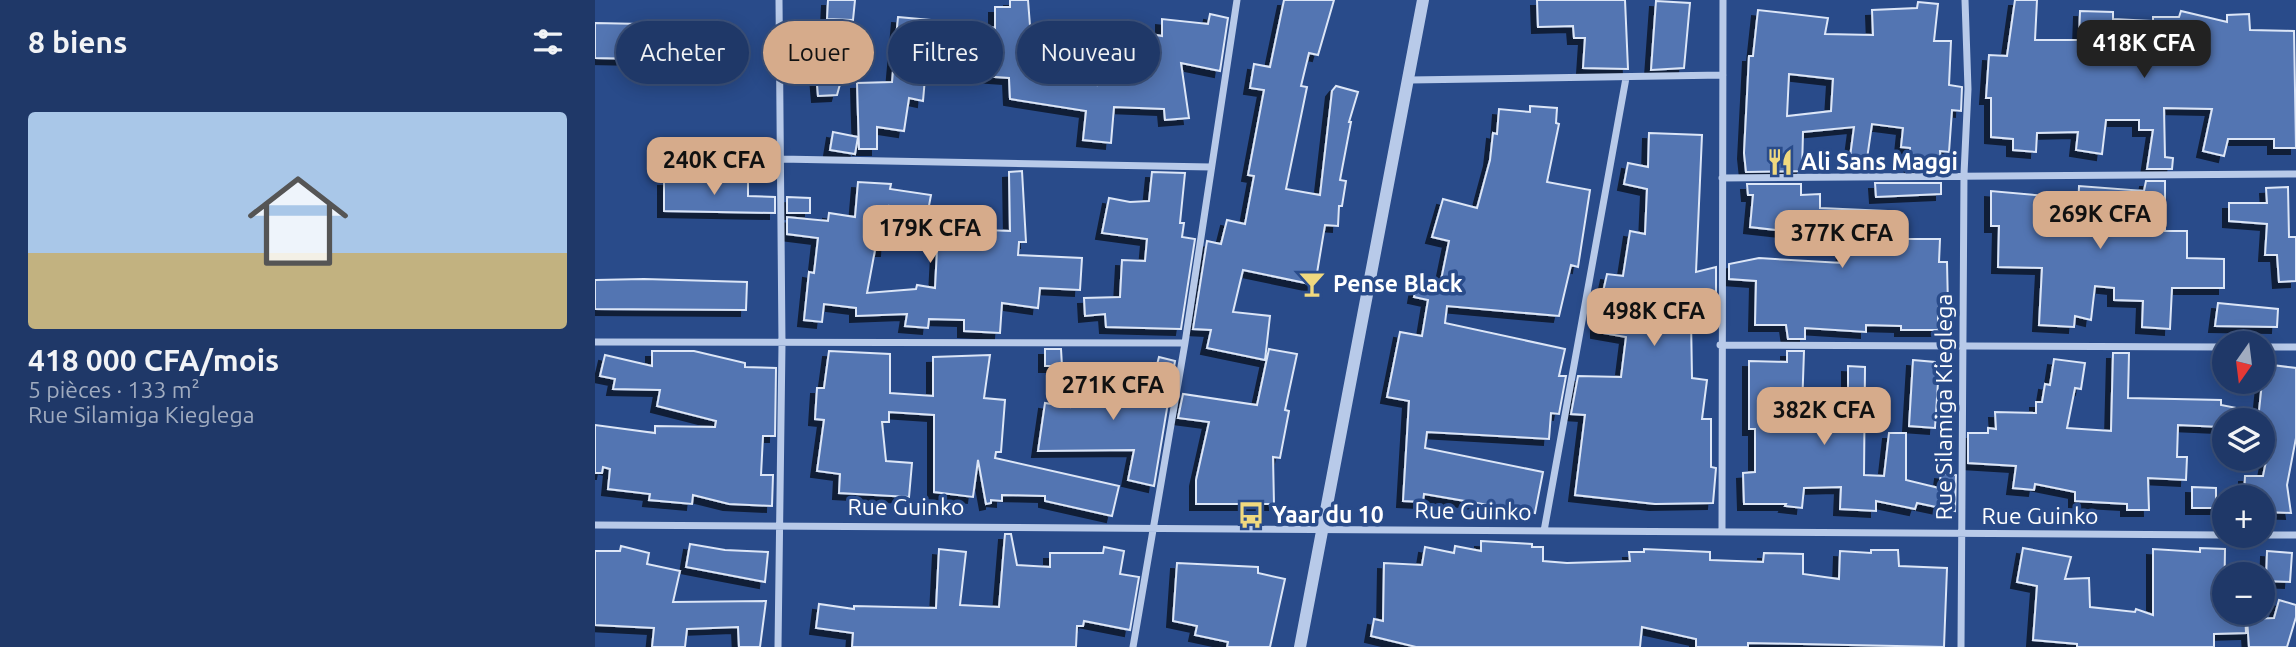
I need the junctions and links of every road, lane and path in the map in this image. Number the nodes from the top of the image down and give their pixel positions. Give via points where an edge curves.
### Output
1 (779, 0) edge
2 (1237, 0) edge
3 (1423, 0) edge
4 (1723, 0) edge
5 (1965, 0) edge
6 (1723, 75) junction
7 (1626, 78) junction
8 (1410, 80) junction
9 (780, 159) junction
10 (1211, 167) junction
11 (1964, 174) junction
12 (2296, 174) edge
13 (1722, 178) junction
14 (595, 342) edge
15 (1185, 343) junction
16 (782, 344) junction
17 (1720, 345) junction
18 (1964, 346) junction
19 (2212, 347) edge
20 (2275, 347) edge
21 (2296, 347) edge
22 (595, 524) edge
23 (778, 525) junction
24 (1154, 528) junction
25 (1320, 528) junction
26 (1543, 531) junction
27 (1722, 531) junction
28 (1962, 535) junction
29 (2212, 535) edge
30 (2275, 535) edge
31 (2296, 535) edge
32 (778, 647) edge
33 (1133, 647) edge
34 (1300, 647) edge
35 (1961, 647) edge

1 - 9 street
2 - 10 street
3 - 8 street
4 - 6 street
5 - 11 street, Rue Silamiga Kieglega via 1968,89
6 - 7 street
6 - 13 street
7 - 8 street
7 - 26 street
8 - 25 street
9 - 10 street
9 - 16 street
10 - 15 street
11 - 12 street
11 - 13 street
11 - 18 street, Rue Silamiga Kieglega
13 - 17 street
14 - 16 street
15 - 16 street
15 - 24 street
16 - 23 street
17 - 18 street
17 - 27 street
18 - 19 street
18 - 28 street, Rue Silamiga Kieglega
20 - 21 street
22 - 23 street, Rue Guinko
23 - 24 street, Rue Guinko
23 - 32 street
24 - 25 street, Rue Guinko
24 - 33 street
25 - 26 street, Rue Guinko
25 - 34 street
26 - 27 street, Rue Guinko
27 - 28 street, Rue Guinko
28 - 29 street, Rue Guinko
28 - 35 street, Rue Silamiga Kieglega
30 - 31 street

